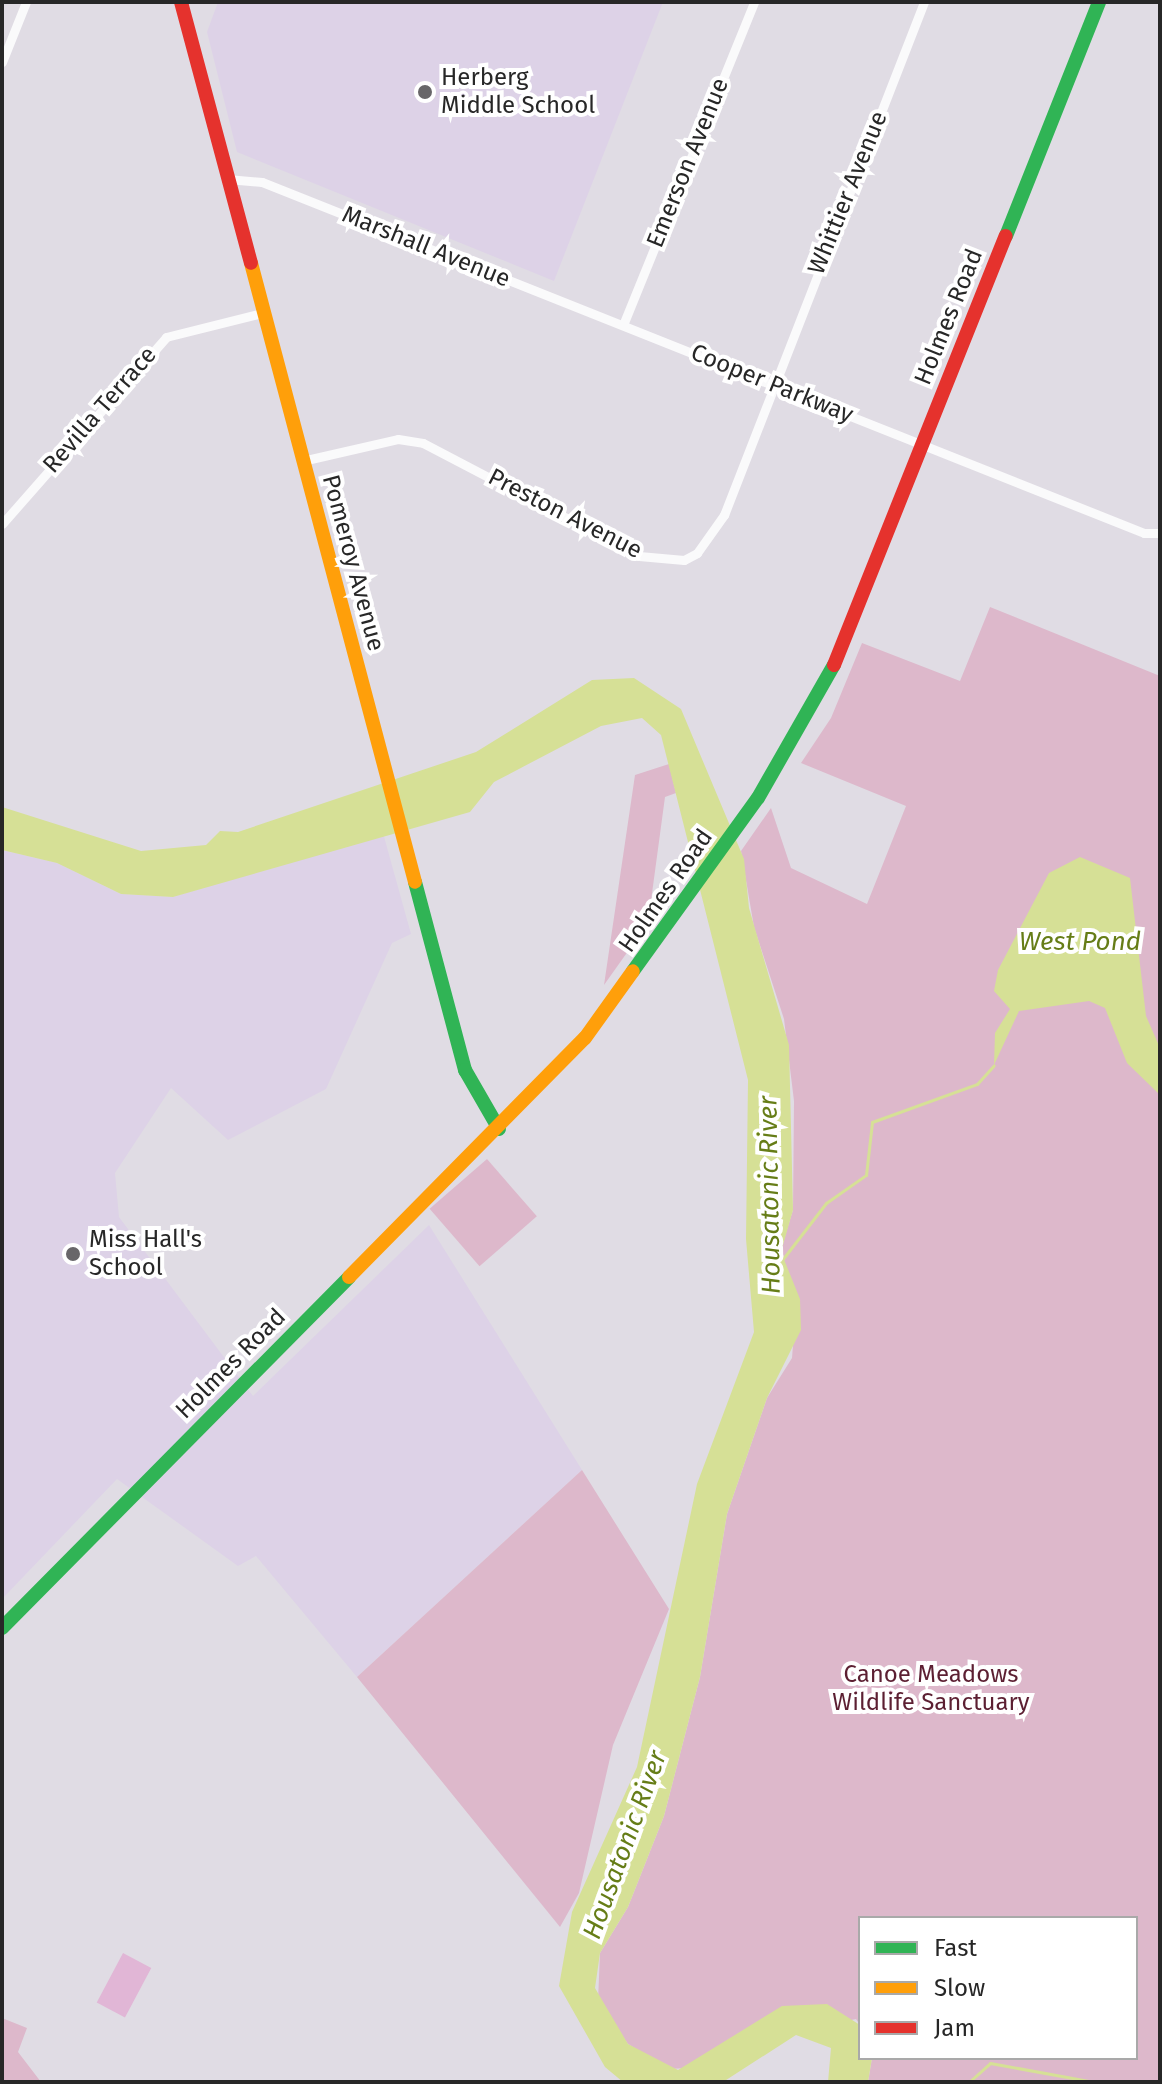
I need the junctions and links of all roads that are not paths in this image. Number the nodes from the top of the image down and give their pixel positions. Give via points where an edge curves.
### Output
1 (26, 2) edge
2 (181, 2) edge
3 (754, 2) edge
4 (924, 2) edge
5 (1099, 2) edge
6 (2, 62) edge
7 (227, 179) junction
8 (262, 313) junction
9 (623, 325) junction
10 (772, 385) junction
11 (921, 444) junction
12 (302, 461) junction
13 (2, 524) edge
14 (1160, 533) edge
15 (499, 1129) junction
16 (2, 1628) edge

1 - 6 street
2 - 7 street, Pomeroy Avenue
3 - 9 street, Emerson Avenue
4 - 10 street, Whittier Avenue
5 - 11 street, Holmes Road
7 - 8 street, Pomeroy Avenue
7 - 9 street, Marshall Avenue via 262,182
8 - 12 street, Pomeroy Avenue
8 - 13 street, Revilla Terrace via 166,337
9 - 10 street, Cooper Parkway
10 - 11 street, Cooper Parkway
10 - 12 street, Preston Avenue via 724,515 684,560 639,556 423,443 398,439
11 - 14 street, Cooper Parkway
11 - 15 street, Holmes Road via 832,671 734,832 609,1010
12 - 15 street, Pomeroy Avenue via 465,1070
15 - 16 street, Holmes Road

